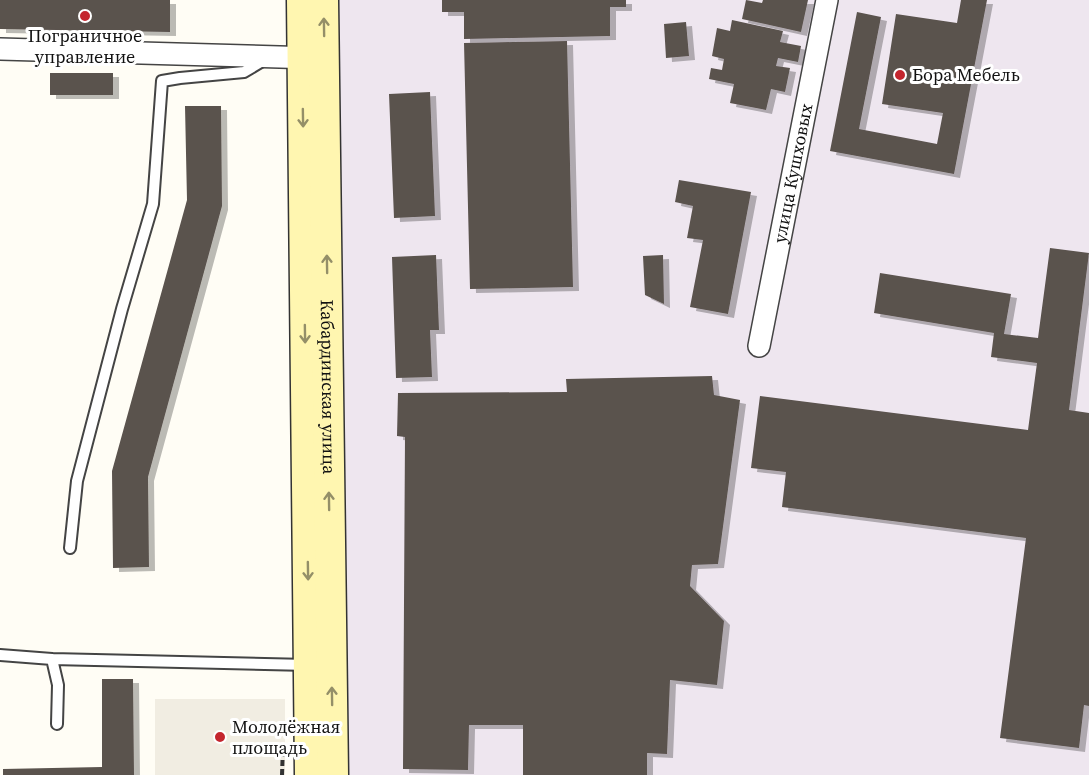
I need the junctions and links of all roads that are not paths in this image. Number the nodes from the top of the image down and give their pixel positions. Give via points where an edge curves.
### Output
1 (302, 0) edge
2 (323, 0) edge
3 (826, 0) edge
4 (0, 49) edge
5 (267, 58) junction
6 (313, 58) junction
7 (759, 346) dead end
8 (70, 548) dead end
9 (0, 655) edge
10 (52, 659) junction
11 (309, 665) junction
12 (57, 724) dead end
13 (310, 775) edge
14 (333, 775) edge

1 - 6 main road, Кабардинская улица
6 -> 2 main road, Кабардинская улица
3 - 7 street, улица Кушховых
4 - 5 street
5 - 6 street
5 - 8 lane via 244,72 162,81 153,204 77,481
6 -> 11 main road, Кабардинская улица
14 -> 6 main road, Кабардинская улица
9 - 10 lane
10 - 11 lane
10 - 12 lane via 58,685
11 - 13 main road, Кабардинская улица

